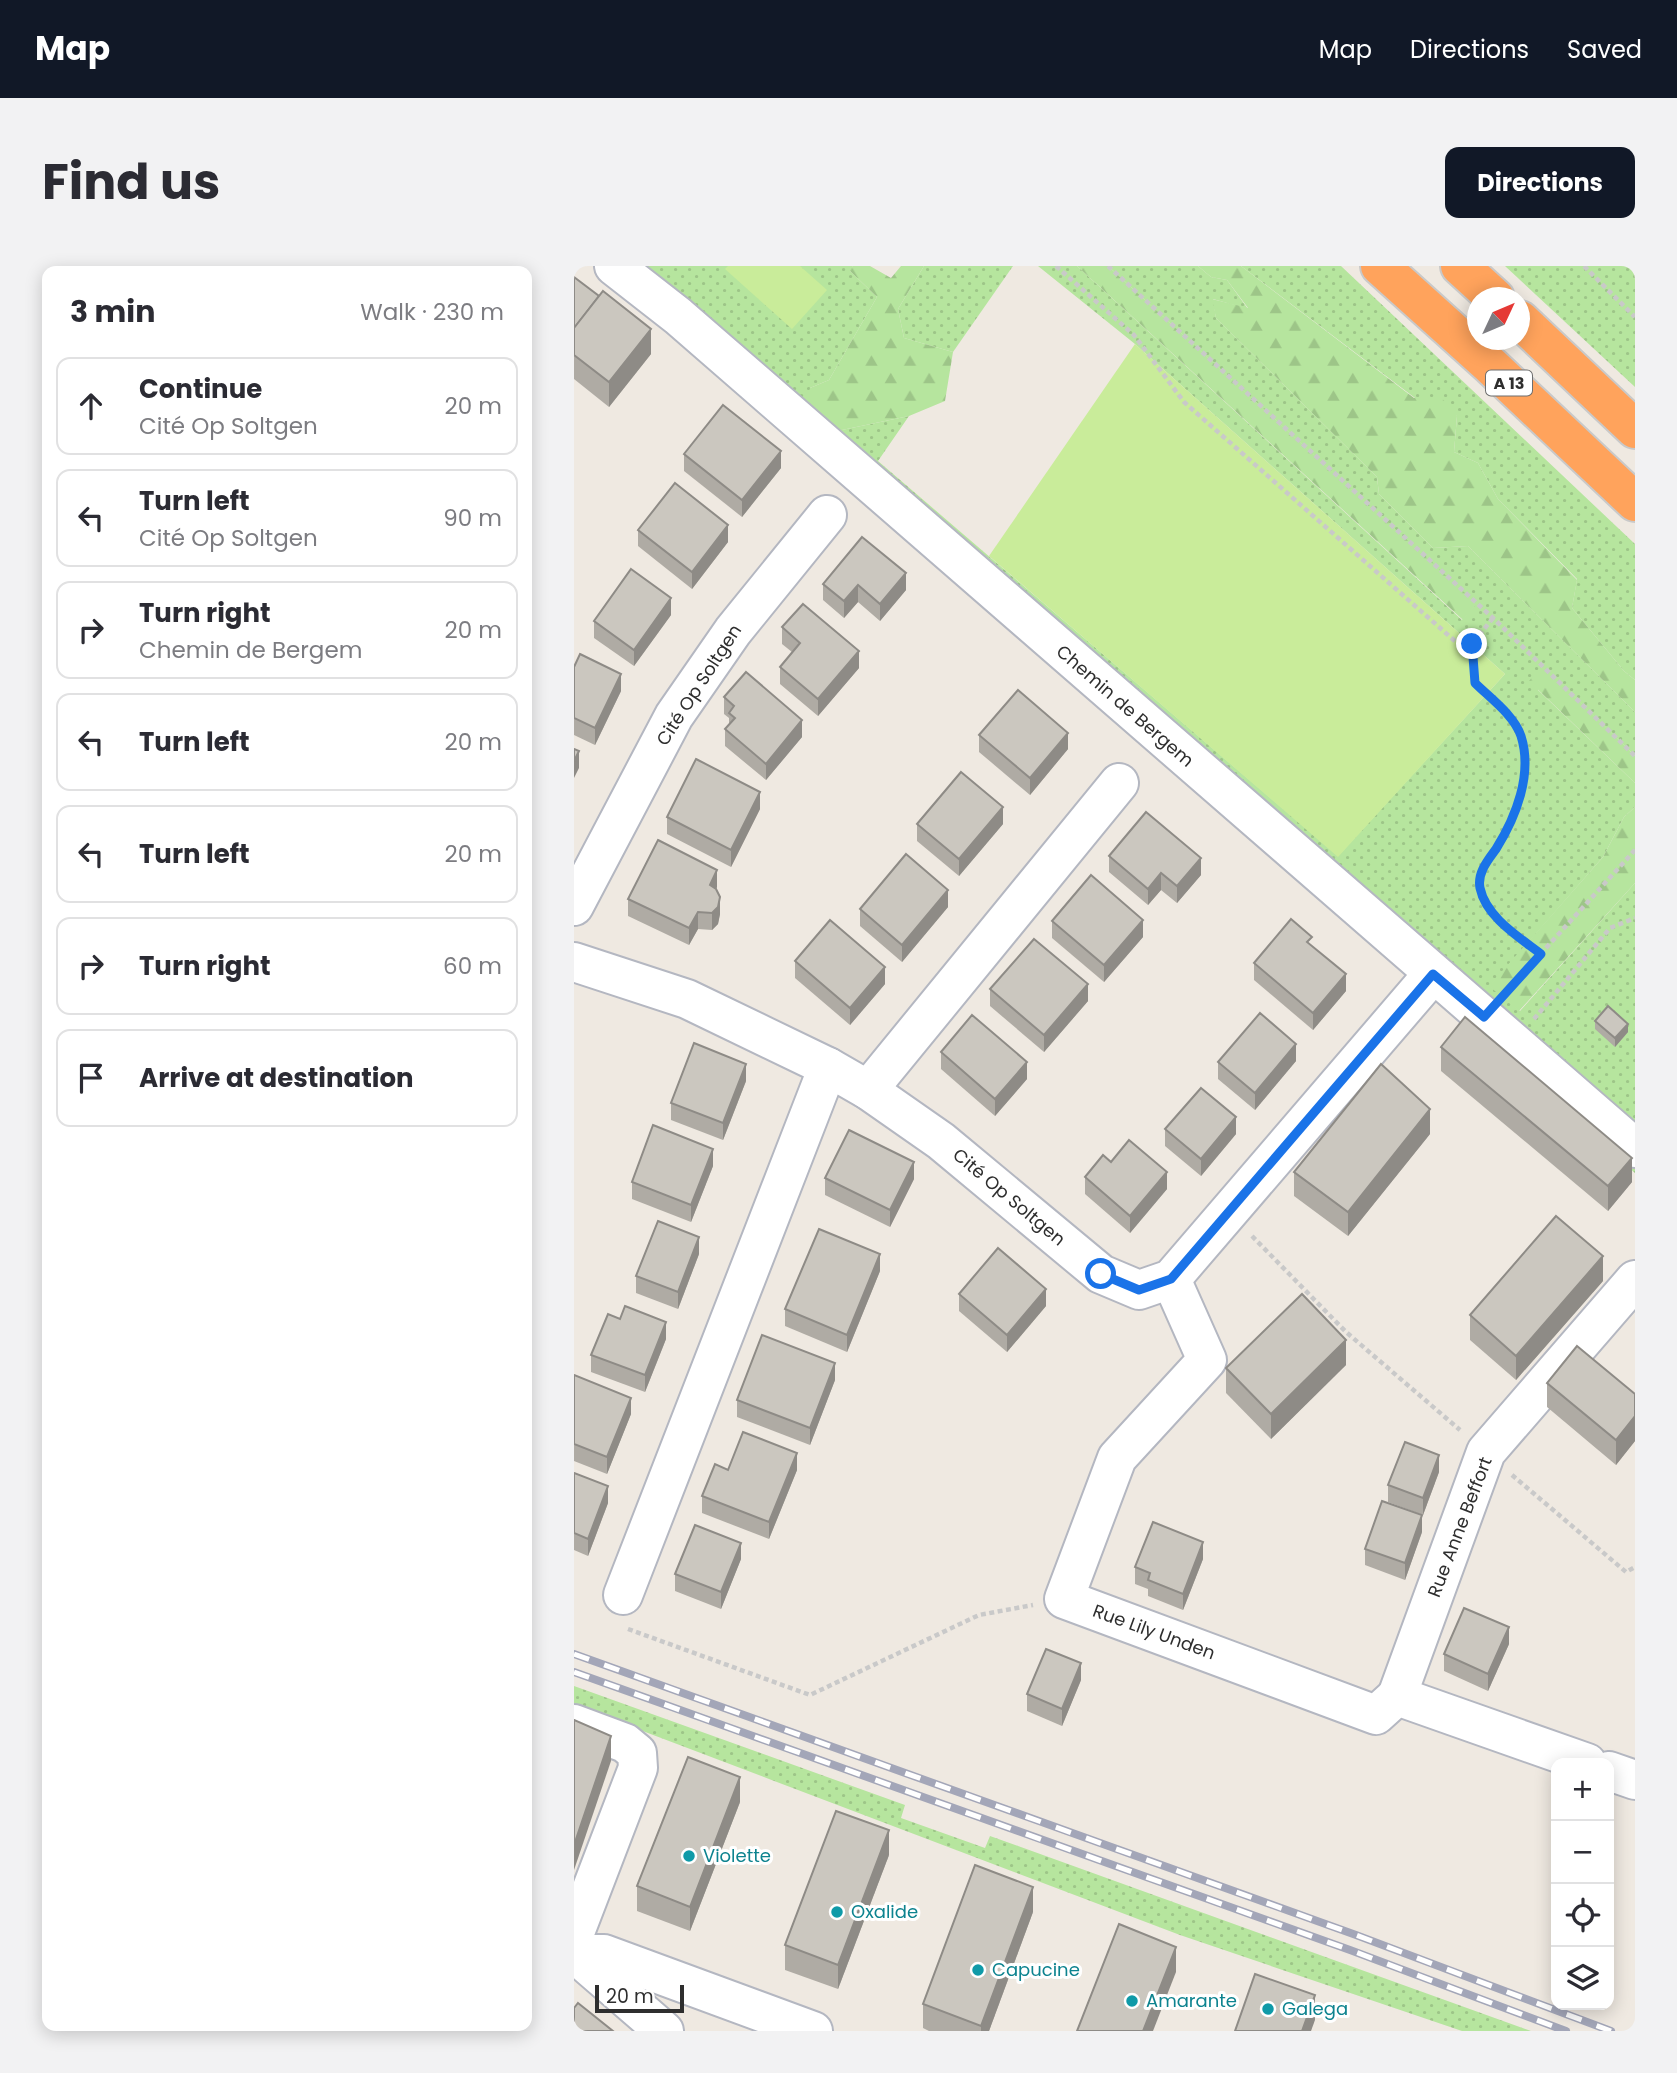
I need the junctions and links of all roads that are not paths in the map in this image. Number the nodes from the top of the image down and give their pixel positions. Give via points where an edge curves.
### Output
1 (614, 266) edge
2 (1380, 266) edge
3 (1460, 266) edge
4 (1483, 287) edge
5 (1530, 329) edge
6 (1635, 429) edge
7 (1635, 502) edge
8 (827, 515) dead end
9 (1119, 783) dead end
10 (574, 906) edge
11 (574, 962) edge
12 (1433, 974) junction
13 (828, 1067) junction
14 (868, 1090) junction
15 (1635, 1148) edge
16 (1171, 1279) junction
17 (1635, 1280) edge
18 (624, 1611) road end
19 (1397, 1696) junction
20 (574, 1724) edge
21 (1573, 1758) edge
22 (1614, 1773) edge
23 (1635, 1780) edge
24 (574, 1935) edge
25 (574, 1954) edge
26 (710, 1993) junction
27 (664, 2031) edge
28 (687, 2031) edge
29 (813, 2031) edge

1 - 12 street, Chemin de Bergem via 697,332
2 - 7 highway, A 13
3 - 4 highway
5 - 6 highway
8 - 10 street, Cité Op Soltgen via 733,631 674,716
9 - 14 street
11 - 13 street, Cité Op Soltgen via 687,999
12 - 15 street, Chemin de Bergem
12 - 16 street
13 - 14 street, Cité Op Soltgen
13 - 18 street
14 - 16 street, Cité Op Soltgen via 942,1141 1101,1274 1139,1290
16 - 19 street, Rue Lily Unden via 1207,1360 1117,1458 1065,1599 1376,1715
17 - 19 street, Rue Anne Beffort via 1486,1452
19 - 21 street
20 - 24 street via 625,1743 637,1754 638,1768
22 - 23 street
25 - 26 street via 604,1954
25 - 27 street
26 - 28 street via 690,2016
26 - 29 street

